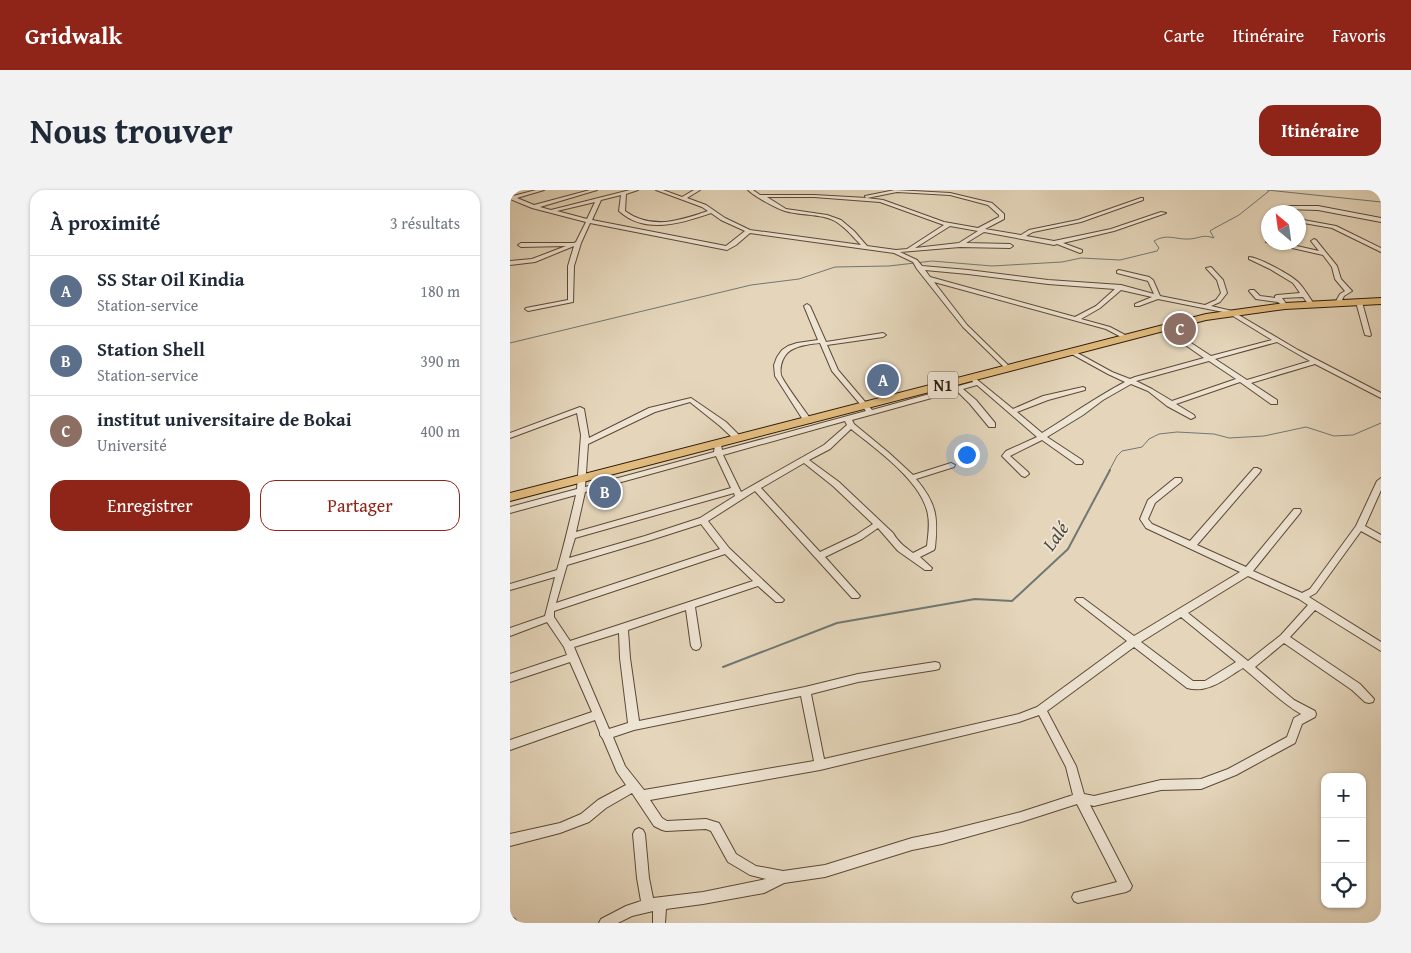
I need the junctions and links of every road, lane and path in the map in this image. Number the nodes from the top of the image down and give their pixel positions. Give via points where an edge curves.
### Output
1 (542, 190) edge
2 (595, 190) edge
3 (636, 190) edge
4 (658, 190) edge
5 (698, 190) edge
6 (750, 190) edge
7 (624, 193) junction
8 (759, 196) junction
9 (511, 197) edge
10 (684, 198) junction
11 (598, 199) junction
12 (859, 199) junction
13 (1141, 199) dead end
14 (522, 203) junction
15 (510, 206) edge
16 (534, 207) junction
17 (1306, 208) edge
18 (713, 211) junction
19 (551, 212) junction
20 (1163, 213) dead end
21 (1381, 220) edge
22 (590, 222) junction
23 (1306, 222) edge
24 (948, 224) junction
25 (981, 230) junction
26 (749, 231) junction
27 (1022, 237) junction
28 (1314, 241) dead end
29 (1057, 242) junction
30 (575, 244) junction
31 (522, 245) dead end
32 (960, 245) junction
33 (1010, 246) dead end
34 (865, 247) junction
35 (1306, 250) edge
36 (1381, 250) edge
37 (906, 251) junction
38 (1080, 251) dead end
39 (895, 252) junction
40 (1324, 254) junction
41 (1251, 258) dead end
42 (510, 264) edge
43 (917, 264) junction
44 (1209, 268) dead end
45 (1119, 272) dead end
46 (927, 278) junction
47 (1121, 287) junction
48 (1252, 291) dead end
49 (1303, 295) junction
50 (1158, 297) junction
51 (1381, 301) edge
52 (1359, 302) junction
53 (1281, 303) junction
54 (1338, 303) junction
55 (1137, 304) dead end
56 (1311, 304) junction
57 (807, 306) dead end
58 (1207, 306) junction
59 (528, 309) dead end
60 (1230, 312) junction
61 (1076, 319) junction
62 (1163, 327) junction
63 (883, 335) dead end
64 (1368, 335) dead end
65 (1125, 337) junction
66 (1278, 340) junction
67 (823, 342) junction
68 (1070, 351) junction
69 (1208, 358) junction
70 (1317, 361) junction
71 (1009, 369) junction
72 (976, 380) junction
73 (1132, 381) junction
74 (1243, 381) junction
75 (954, 388) junction
76 (1083, 388) dead end
77 (1381, 396) edge
78 (1274, 402) dead end
79 (1170, 404) junction
80 (868, 409) junction
81 (1013, 411) junction
82 (1191, 417) dead end
83 (808, 421) junction
84 (849, 421) junction
85 (992, 425) dead end
86 (510, 436) edge
87 (1042, 437) junction
88 (738, 438) junction
89 (585, 443) junction
90 (718, 448) junction
91 (804, 460) junction
92 (1079, 462) dead end
93 (951, 465) dead end
94 (1257, 470) dead end
95 (1025, 474) dead end
96 (582, 478) junction
97 (912, 478) junction
98 (1178, 480) dead end
99 (1381, 481) edge
100 (757, 488) junction
101 (580, 491) junction
102 (737, 493) junction
103 (510, 497) edge
104 (510, 510) edge
105 (1297, 510) dead end
106 (703, 520) junction
107 (878, 524) junction
108 (1360, 527) junction
109 (571, 536) junction
110 (1381, 539) edge
111 (1191, 546) junction
112 (726, 550) junction
113 (820, 556) junction
114 (915, 556) junction
115 (561, 567) junction
116 (928, 568) dead end
117 (1247, 572) junction
118 (760, 582) junction
119 (510, 587) edge
120 (855, 596) dead end
121 (1302, 597) junction
122 (779, 600) dead end
123 (1080, 600) dead end
124 (1315, 604) junction
125 (690, 606) junction
126 (1181, 612) junction
127 (550, 613) junction
128 (623, 628) junction
129 (510, 632) edge
130 (1284, 638) junction
131 (1133, 642) junction
132 (568, 645) junction
133 (696, 646) dead end
134 (1381, 647) edge
135 (573, 657) junction
136 (1245, 665) junction
137 (935, 666) dead end
138 (510, 678) edge
139 (804, 691) junction
140 (1370, 699) dead end
141 (1041, 710) junction
142 (596, 714) junction
143 (634, 726) junction
144 (605, 735) junction
145 (510, 745) edge
146 (820, 765) junction
147 (637, 791) junction
148 (1080, 798) junction
149 (639, 834) dead end
150 (510, 840) edge
151 (783, 877) junction
152 (1078, 897) dead end
153 (654, 904) junction
154 (605, 923) edge
155 (659, 923) edge

1 - 9 street
2 - 16 street
3 - 7 street
4 - 10 street
5 - 10 street
6 - 8 street
7 - 11 street
7 - 18 street via 622,211 636,220 679,222
8 - 12 street
8 - 34 street via 785,210 839,221
9 - 14 street
10 - 18 street
11 - 19 street
11 - 22 street
12 - 24 street via 881,201
12 - 25 street via 911,190 968,197 990,204 1002,215
13 - 27 street via 1079,221 1031,231
14 - 15 street
14 - 16 street
16 - 19 street
17 - 21 street
18 - 26 street
19 - 22 street
20 - 29 street via 1112,230
22 - 26 street via 727,248
22 - 30 street
23 - 36 street via 1334,227
24 - 25 street
24 - 37 street
25 - 27 street
25 - 32 street
26 - 34 street
27 - 29 street
28 - 40 street
29 - 38 street
30 - 31 street
30 - 42 street via 533,261
30 - 59 street via 571,301
32 - 33 street
32 - 37 street
34 - 39 street
35 - 40 street
37 - 39 street
39 - 43 street
40 - 54 street via 1335,267 1338,280 1349,291
41 - 49 street via 1295,282
43 - 46 street
43 - 47 street via 1047,282
44 - 58 street via 1220,280 1224,293
45 - 50 street via 1147,278
46 - 61 street
46 - 71 street via 965,326
47 - 50 street
47 - 61 street via 1098,307
48 - 53 street via 1258,298
49 - 53 street via 1277,297
49 - 56 street
50 - 55 street
50 - 58 street
51 - 52 highway, N1
52 - 54 highway, N1
52 - 64 street
53 - 56 highway, N1
53 - 60 highway, N1
54 - 56 highway, N1
57 - 67 street
58 - 60 street
60 - 62 highway, N1
60 - 66 street
61 - 65 street via 1108,328
62 - 65 highway, N1
62 - 69 street
63 - 67 street
65 - 68 highway, N1
66 - 69 street
66 - 70 street
67 - 80 street via 835,371
67 - 83 street via 787,348 777,368 778,376
68 - 71 highway, N1
68 - 73 street
69 - 73 street
69 - 74 street
70 - 74 street
70 - 77 street
71 - 72 highway, N1
72 - 75 highway, N1
72 - 81 street
73 - 79 street
73 - 87 street
74 - 78 street
74 - 79 street
75 - 80 highway, N1
75 - 85 street via 973,402
76 - 81 street
79 - 82 street
80 - 83 highway, N1
80 - 84 street
81 - 87 street
83 - 88 highway, N1
84 - 90 street
84 - 91 street via 827,447
84 - 97 street
86 - 89 street via 580,409
87 - 92 street
87 - 95 street via 1006,456
88 - 89 street via 691,400 652,410
88 - 90 highway, N1
89 - 96 street
90 - 96 highway, N1
90 - 101 street
90 - 102 street
91 - 100 street
91 - 107 street via 836,484
93 - 97 street
94 - 111 street
96 - 101 street
96 - 103 highway, N1
97 - 114 street via 932,512 931,548
98 - 111 street via 1151,502 1144,519 1150,526
99 - 108 street
100 - 102 street
100 - 113 street
101 - 104 street
101 - 109 street
102 - 106 street
102 - 109 street
105 - 117 street
106 - 112 street
106 - 115 street
107 - 113 street
107 - 114 street via 895,545
108 - 110 street
108 - 121 street via 1313,591
109 - 115 street
111 - 117 street
112 - 118 street
112 - 127 street
113 - 120 street
114 - 116 street
115 - 119 street
115 - 127 street
117 - 121 street
117 - 126 street
118 - 122 street
118 - 125 street
121 - 124 street
123 - 131 street
124 - 130 street
124 - 134 street
125 - 128 street
125 - 133 street
126 - 131 street
126 - 136 street
127 - 129 street
127 - 132 street
128 - 132 street
128 - 143 street
130 - 136 street
130 - 140 street
131 - 136 street via 1191,685 1207,685
131 - 141 street
132 - 135 street
135 - 138 street
135 - 142 street
136 - 148 street via 1290,703 1311,714 1298,722 1291,740 1232,772 1201,784 1161,785 1094,801
137 - 139 street via 858,678
139 - 143 street
139 - 146 street
141 - 146 street
141 - 148 street via 1071,766
142 - 144 street
142 - 145 street
143 - 144 street
144 - 147 street via 621,769
146 - 147 street
147 - 150 street via 602,804 586,818
147 - 151 street via 658,822 666,826 706,824 715,828 732,858 754,872
148 - 151 street via 825,871
148 - 152 street via 1126,886
149 - 153 street via 643,878
151 - 153 street via 764,888
153 - 154 street via 630,910
153 - 155 street

